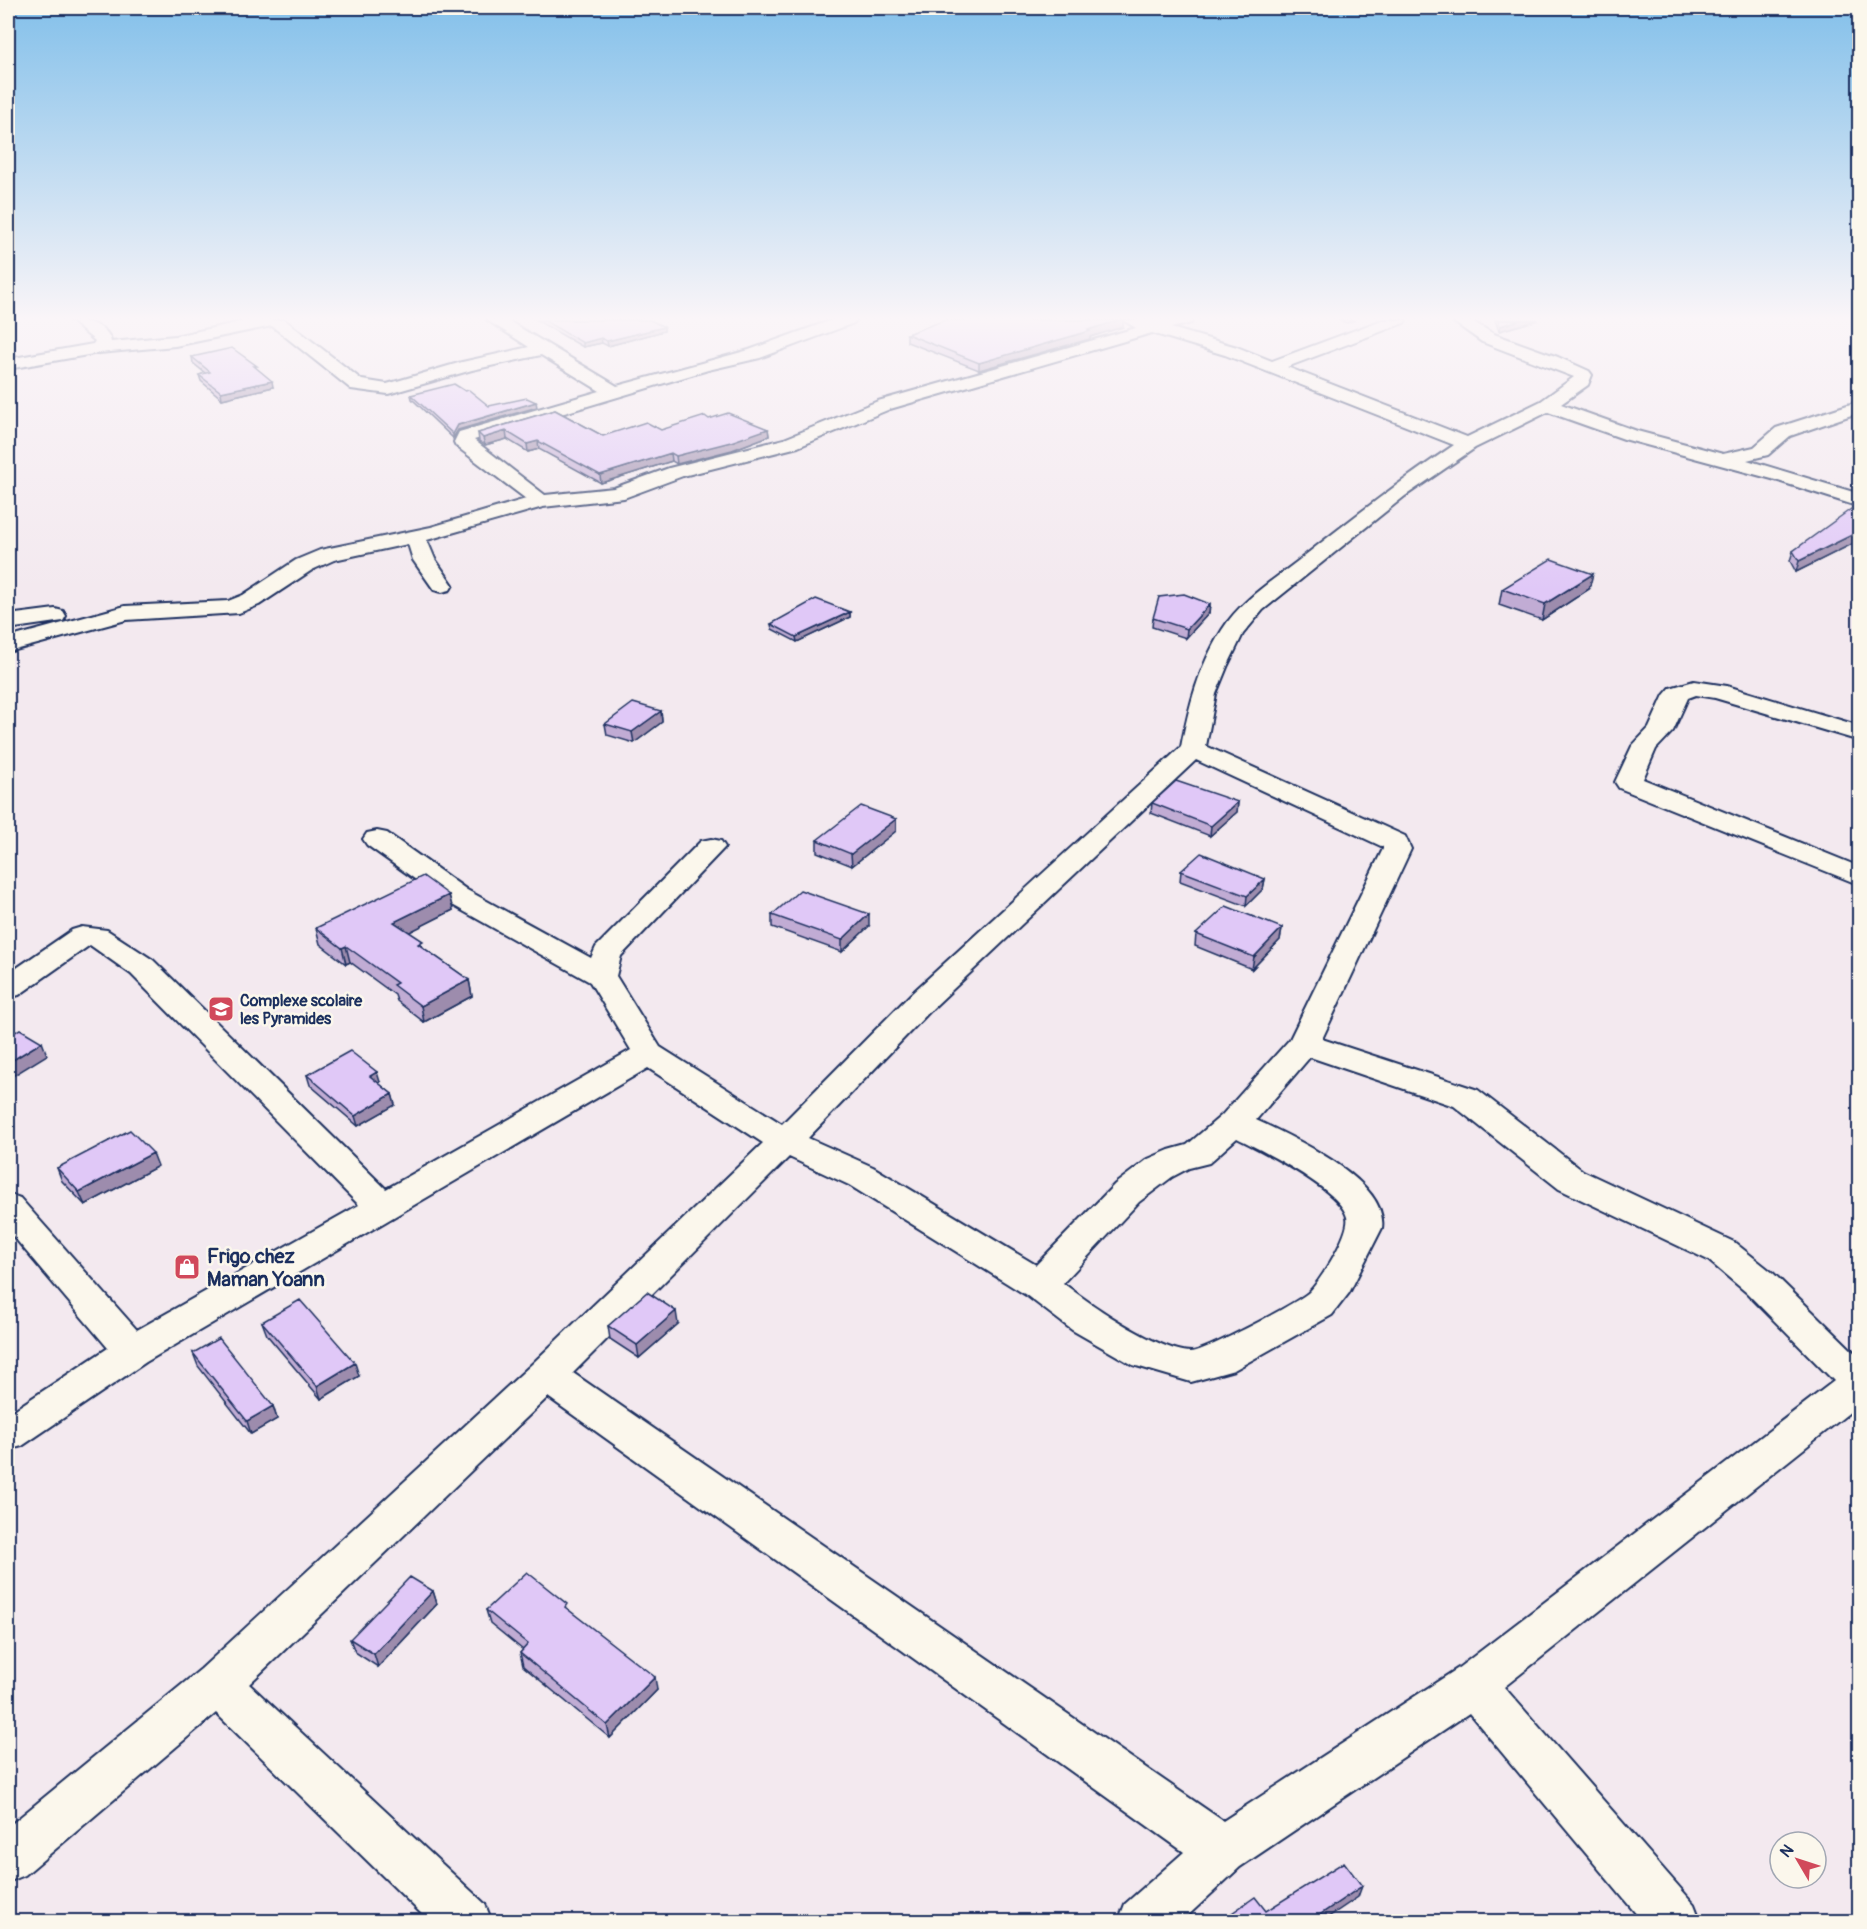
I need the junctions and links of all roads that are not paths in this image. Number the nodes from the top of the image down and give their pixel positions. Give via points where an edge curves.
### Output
1 (554, 410) edge
2 (872, 410) edge
3 (1381, 410) edge
4 (1537, 410) edge
5 (1561, 410) edge
6 (1849, 410) edge
7 (1835, 415) junction
8 (1860, 422) edge
9 (1468, 444) junction
10 (1720, 460) junction
11 (541, 501) junction
12 (1860, 501) edge
13 (416, 536) junction
14 (442, 585) dead end
15 (149, 610) junction
16 (8, 622) edge
17 (8, 645) edge
18 (1860, 734) edge
19 (1193, 749) junction
20 (377, 838) dead end
21 (711, 847) dead end
22 (1860, 877) edge
23 (601, 976) junction
24 (8, 988) edge
25 (1304, 1044) junction
26 (649, 1054) junction
27 (1234, 1123) junction
28 (785, 1141) junction
29 (8, 1207) edge
30 (382, 1207) junction
31 (1039, 1285) junction
32 (133, 1351) junction
33 (546, 1375) junction
34 (1859, 1383) edge
35 (8, 1434) edge
36 (217, 1684) junction
37 (1473, 1684) junction
38 (1223, 1850) junction
39 (8, 1857) edge
40 (467, 1922) edge
41 (1143, 1922) edge
42 (1676, 1922) edge

1 - 11 street via 466,436 463,442
2 - 11 street via 791,443 676,472 617,495
3 - 9 street
4 - 9 street
5 - 10 street via 1639,438
6 - 7 street
7 - 8 street
7 - 10 street via 1783,432 1761,450
9 - 19 street via 1398,492 1240,621 1204,693
10 - 12 street via 1763,469
11 - 13 street
13 - 14 street via 424,560
13 - 15 street via 349,549
15 - 16 street via 112,608
15 - 17 street via 109,616
18 - 22 street via 1718,691 1694,688 1673,700 1660,731 1645,746 1628,782
19 - 25 street via 1395,843 1397,849
19 - 28 street via 922,1001
20 - 23 street via 403,861 462,898
21 - 23 street via 607,953
23 - 26 street
24 - 30 street via 82,936 97,936 142,967
25 - 27 street
25 - 34 street via 1467,1098 1571,1180 1721,1251 1760,1283
26 - 28 street
26 - 30 street
27 - 31 street via 1197,1155 1160,1168 1127,1192
27 - 31 street via 1292,1152 1357,1199 1366,1218 1331,1294 1319,1305 1220,1359 1191,1367 1147,1354 1085,1320
28 - 31 street via 861,1176
28 - 33 street
29 - 32 street
30 - 32 street
32 - 35 street
33 - 36 street
33 - 38 street
34 - 37 street
36 - 39 street
36 - 40 street
37 - 38 street
37 - 42 street
38 - 41 street

